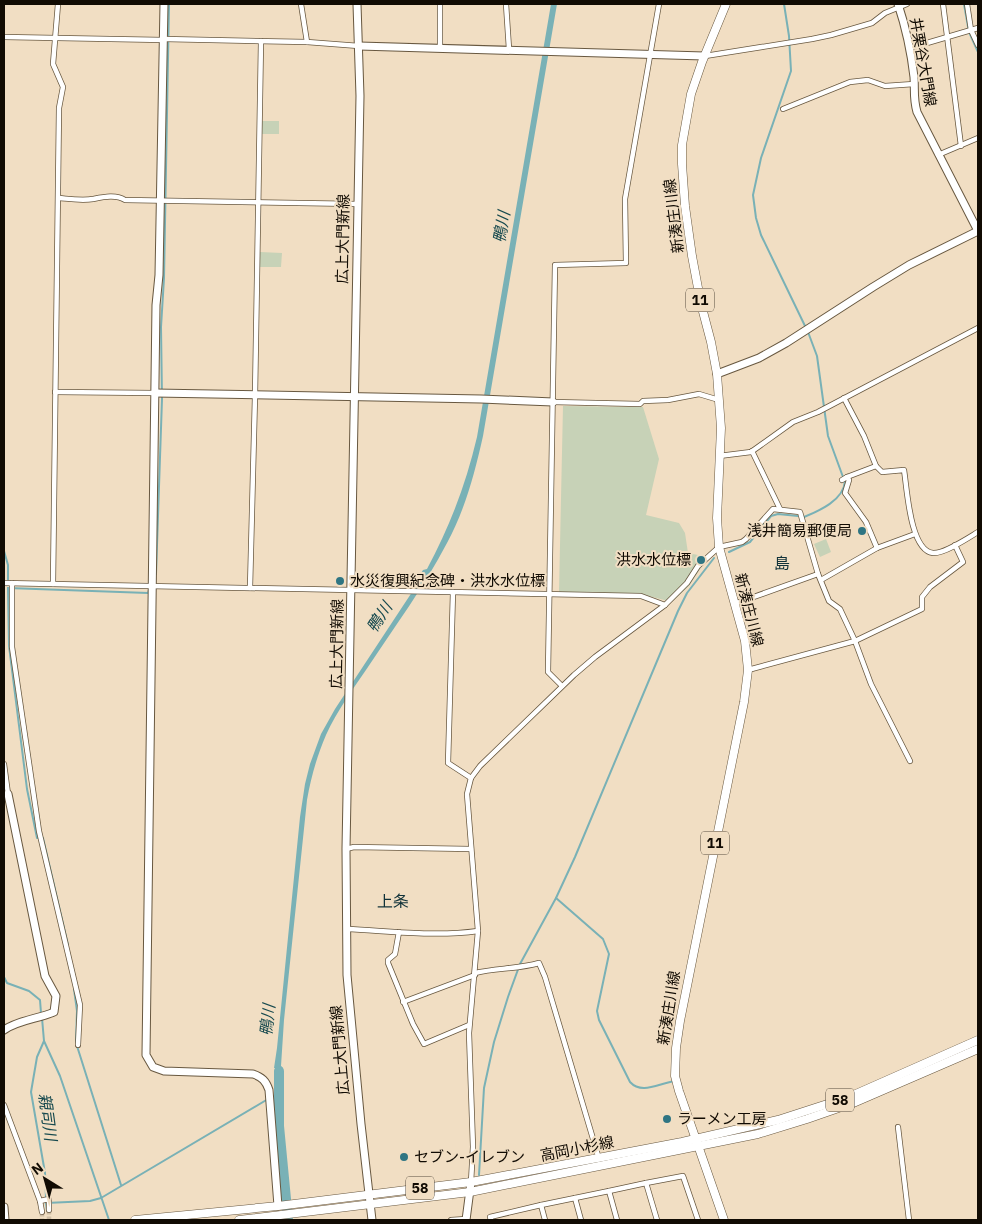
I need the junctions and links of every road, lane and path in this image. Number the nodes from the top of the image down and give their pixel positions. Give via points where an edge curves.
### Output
1 (58, 4) edge
2 (164, 4) edge
3 (301, 4) edge
4 (357, 4) edge
5 (440, 4) edge
6 (506, 4) edge
7 (659, 4) edge
8 (726, 4) edge
9 (907, 4) edge
10 (943, 4) edge
11 (966, 4) edge
12 (898, 5) edge
13 (978, 28) edge
14 (971, 30) junction
15 (4, 37) edge
16 (948, 37) junction
17 (56, 38) junction
18 (164, 40) junction
19 (261, 41) junction
20 (307, 42) junction
21 (978, 45) edge
22 (359, 46) junction
23 (440, 47) junction
24 (910, 48) junction
25 (509, 49) junction
26 (651, 54) junction
27 (704, 56) junction
28 (914, 84) junction
29 (783, 109) dead end
30 (978, 138) edge
31 (961, 146) junction
32 (938, 155) junction
33 (59, 198) junction
34 (161, 201) junction
35 (257, 202) junction
36 (358, 204) junction
37 (978, 231) edge
38 (978, 328) edge
39 (717, 374) junction
40 (55, 392) junction
41 (155, 393) junction
42 (255, 396) junction
43 (355, 397) junction
44 (844, 398) junction
45 (719, 400) junction
46 (553, 402) junction
47 (752, 451) junction
48 (719, 456) junction
49 (876, 466) junction
50 (847, 477) junction
51 (842, 480) dead end
52 (780, 509) junction
53 (978, 532) edge
54 (915, 534) junction
55 (955, 545) junction
56 (719, 547) junction
57 (877, 548) junction
58 (818, 574) junction
59 (821, 580) junction
60 (4, 583) edge
61 (12, 583) junction
62 (53, 584) junction
63 (153, 587) junction
64 (250, 588) junction
65 (352, 590) junction
66 (452, 592) junction
67 (550, 594) junction
68 (734, 604) junction
69 (665, 605) junction
70 (855, 641) junction
71 (748, 670) junction
72 (562, 686) junction
73 (910, 760) dead end
74 (4, 764) edge
75 (471, 778) junction
76 (8, 794) joint
77 (346, 849) junction
78 (471, 849) junction
79 (347, 929) junction
80 (478, 931) junction
81 (399, 932) junction
82 (475, 974) junction
83 (404, 1002) junction
84 (470, 1025) junction
85 (4, 1030) edge
86 (978, 1040) edge
87 (78, 1045) dead end
88 (978, 1049) edge
89 (4, 1105) edge
90 (898, 1127) dead end
91 (695, 1139) junction
92 (698, 1147) junction
93 (599, 1159) junction
94 (472, 1182) junction
95 (646, 1184) junction
96 (609, 1191) junction
97 (470, 1192) junction
98 (369, 1194) junction
99 (575, 1198) junction
100 (40, 1200) junction
101 (370, 1204) junction
102 (280, 1205) junction
103 (541, 1205) junction
104 (4, 1207) edge
105 (49, 1210) tunnel mouth
106 (42, 1212) tunnel mouth
107 (280, 1217) edge
108 (5, 1220) edge
109 (135, 1220) edge
110 (239, 1220) edge
111 (372, 1220) edge
112 (451, 1220) edge
113 (466, 1220) edge
114 (491, 1220) edge
115 (545, 1220) edge
116 (581, 1220) edge
117 (617, 1220) edge
118 (657, 1220) edge
119 (698, 1220) edge
120 (723, 1220) edge
121 (909, 1220) edge

1 - 17 street
2 - 18 street
3 - 20 street
4 - 22 street, 広上大門新線
5 - 23 street
6 - 25 street
7 - 26 street
8 - 27 main road, 新湊庄川線 / 11
9 - 12 street
10 - 16 street
11 - 14 street
12 - 24 street, 井栗谷大門線
12 - 27 street via 872,23 812,39
13 - 14 street
14 - 16 street
14 - 21 street
15 - 17 street
16 - 24 street
16 - 31 street
17 - 18 street
17 - 33 street via 53,64 63,87 59,108
18 - 19 street
18 - 34 street
19 - 20 street
19 - 35 street
20 - 22 street
22 - 23 street
22 - 36 street, 広上大門新線
23 - 25 street
24 - 28 street, 井栗谷大門線
25 - 26 street
26 - 27 street
26 - 46 street via 625,199 626,263 556,265
27 - 39 main road, 新湊庄川線 / 11 via 691,94 682,164 692,256
28 - 29 street via 885,86 868,80 850,82
28 - 32 street, 井栗谷大門線 via 913,100 917,112
30 - 31 street
31 - 32 street
32 - 37 street, 井栗谷大門線
33 - 34 street via 113,197
33 - 40 street
34 - 35 street
34 - 41 street
35 - 36 street
35 - 42 street
36 - 43 street, 広上大門新線
37 - 39 street via 909,265 786,343
38 - 44 street
39 - 45 main road, 新湊庄川線 / 11
40 - 41 street
40 - 62 street
41 - 42 street
41 - 63 street
42 - 43 street
42 - 64 street
43 - 46 street
43 - 65 street, 広上大門新線
44 - 47 street via 793,422
44 - 49 street
45 - 46 street via 699,394 640,404
45 - 48 main road, 新湊庄川線 / 11
46 - 67 street
47 - 48 street
47 - 52 street
48 - 56 main road, 新湊庄川線 / 11
49 - 50 street
49 - 54 street via 882,472 904,470
50 - 51 street
50 - 57 street via 845,493 866,522
52 - 56 street via 772,509 742,542
52 - 58 street via 800,512
53 - 55 street
54 - 55 street via 925,551 934,553
54 - 57 street
55 - 70 street via 963,562 930,586 922,597 922,609
56 - 68 main road, 新湊庄川線 / 11
56 - 69 street
57 - 59 street
58 - 59 street
58 - 68 street
59 - 70 street via 829,601 840,609
60 - 61 street
61 - 62 street
61 - 87 street via 14,656 39,830 80,1005
62 - 63 street
63 - 64 street
63 - 102 street via 146,1055 153,1067 164,1072 253,1074 261,1077 269,1090
64 - 65 street
65 - 66 street
65 - 77 street, 広上大門新線
66 - 67 street
66 - 75 street via 448,763
67 - 69 street via 641,596
67 - 72 street via 548,672
68 - 71 main road, 新湊庄川線 / 11 via 745,641
69 - 72 street
70 - 71 street
70 - 73 street via 871,684
71 - 91 main road, 新湊庄川線 / 11 via 676,1048 677,1084
72 - 75 street
74 - 76 street
75 - 78 street via 467,794
76 - 85 street via 45,976 56,996 54,1012
77 - 78 street
77 - 79 street, 広上大門新線
78 - 80 street
79 - 81 street
79 - 98 street, 広上大門新線 via 347,976
80 - 81 street
80 - 82 street
81 - 83 street via 395,954 388,960
82 - 83 street
82 - 84 street
82 - 93 street via 539,963
83 - 84 street via 424,1044
84 - 94 street
86 - 91 main road, 高岡小杉線 / 58 via 849,1097 778,1120
88 - 92 main road, 高岡小杉線 / 58 via 807,1120
89 - 100 street
90 - 121 street
91 - 92 main road, 新湊庄川線 / 11
91 - 93 main road, 高岡小杉線 / 58
92 - 97 main road, 高岡小杉線 / 58
92 - 120 main road, 新湊庄川線 / 11
93 - 94 main road, 高岡小杉線 / 58
94 - 97 street
94 - 98 main road, 高岡小杉線 / 58
95 - 96 street
95 - 118 street
95 - 119 street via 683,1176
96 - 99 street
96 - 117 street
97 - 101 main road, 高岡小杉線 / 58
97 - 113 street
98 - 101 street, 広上大門新線
98 - 102 main road, 高岡小杉線 / 58
99 - 103 street
99 - 116 street
100 - 105 street via 50,1199
100 - 106 street
101 - 107 main road, 高岡小杉線 / 58
101 - 111 street, 広上大門新線
102 - 109 main road, 高岡小杉線 / 58
103 - 114 street via 490,1217
103 - 115 street
104 - 108 street
107 - 110 main road, 高岡小杉線 / 58
112 - 113 street

